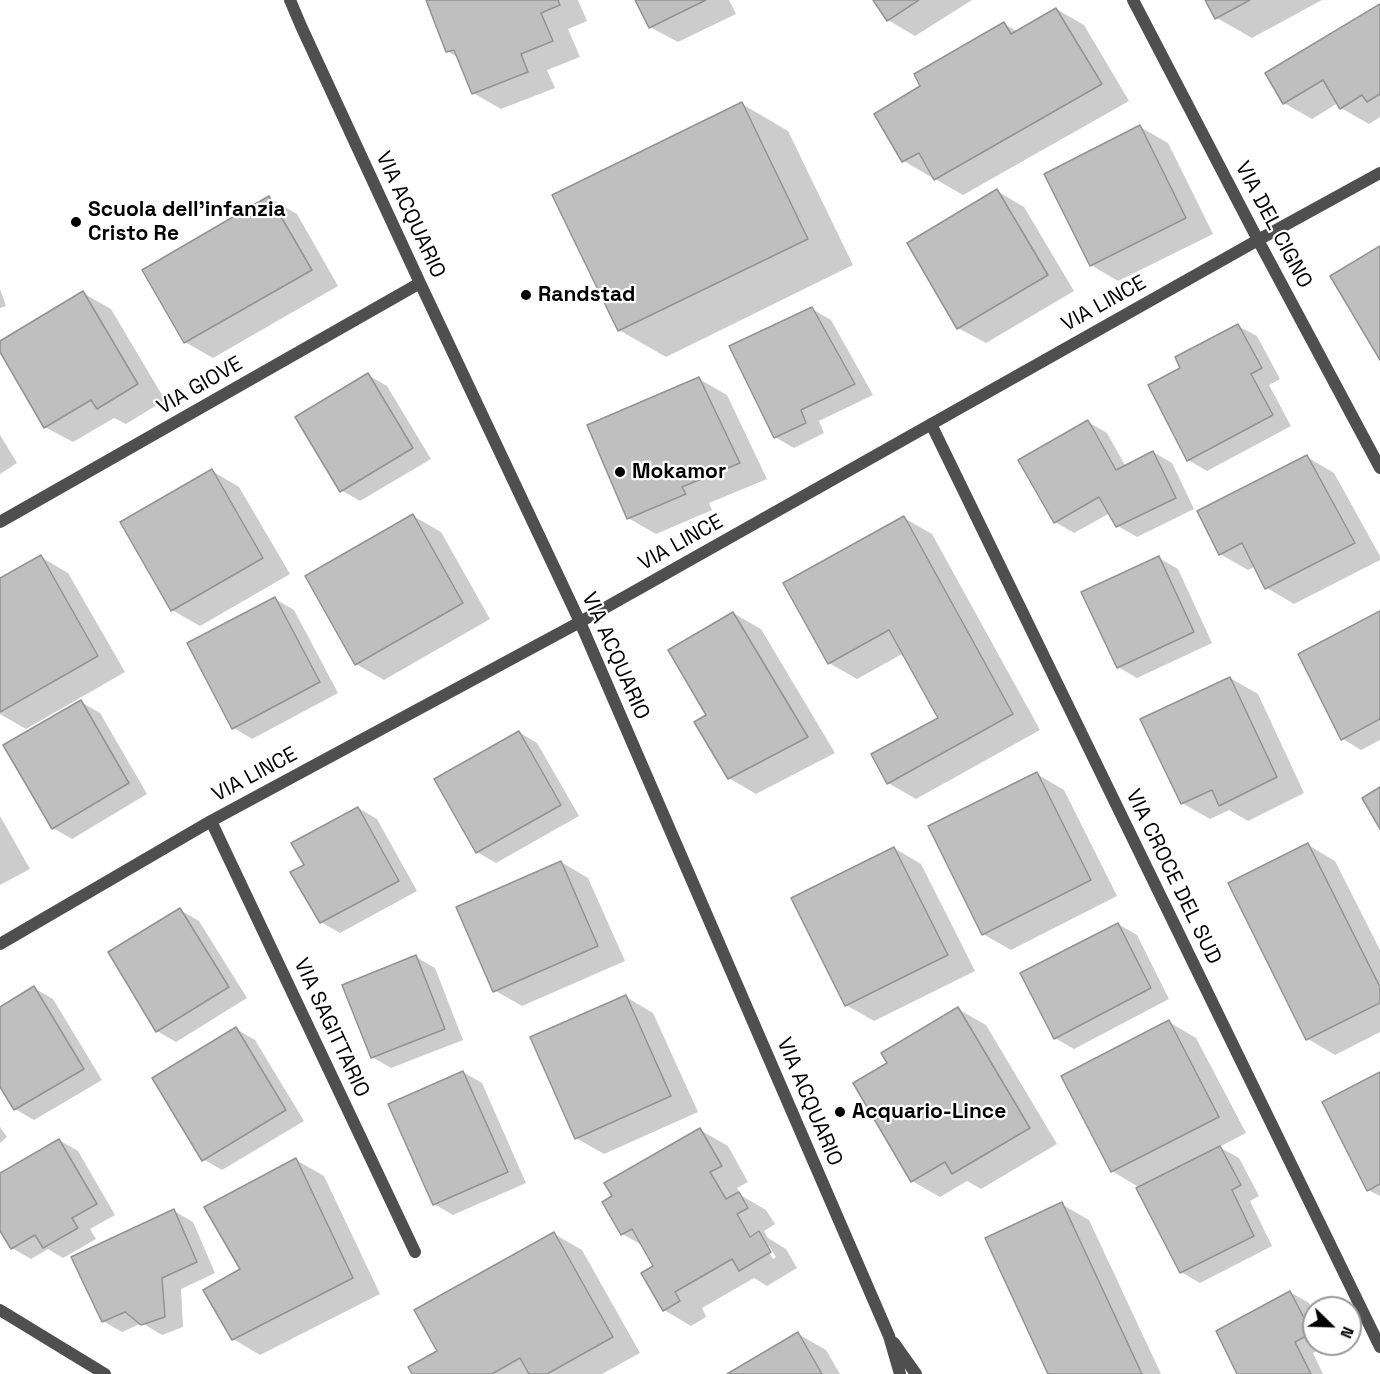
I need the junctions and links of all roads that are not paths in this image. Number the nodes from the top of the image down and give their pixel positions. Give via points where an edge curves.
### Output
1 (290, 0) edge
2 (1132, 0) edge
3 (1380, 173) edge
4 (1258, 240) junction
5 (420, 283) junction
6 (931, 424) junction
7 (1380, 468) edge
8 (0, 522) edge
9 (580, 622) junction
10 (211, 821) junction
11 (0, 944) edge
12 (415, 1252) dead end
13 (0, 1310) edge
14 (889, 1336) junction
15 (1380, 1347) edge
16 (105, 1374) edge
17 (900, 1374) edge
18 (916, 1374) edge

1 - 5 street, VIA ACQUARIO
2 - 4 street, VIA DEL CIGNO
3 - 4 street, VIA LINCE
4 - 6 street, VIA LINCE
4 - 7 street, VIA DEL CIGNO
5 - 8 street, VIA GIOVE
5 - 9 street, VIA ACQUARIO
6 - 9 street, VIA LINCE
6 - 15 street, VIA CROCE DEL SUD
9 - 10 street, VIA LINCE
9 - 14 street, VIA ACQUARIO
10 - 11 street, VIA LINCE
10 - 12 street, VIA SAGITTARIO
13 - 16 street
14 - 17 street, VIA ACQUARIO
14 - 18 street, VIA ACQUARIO

